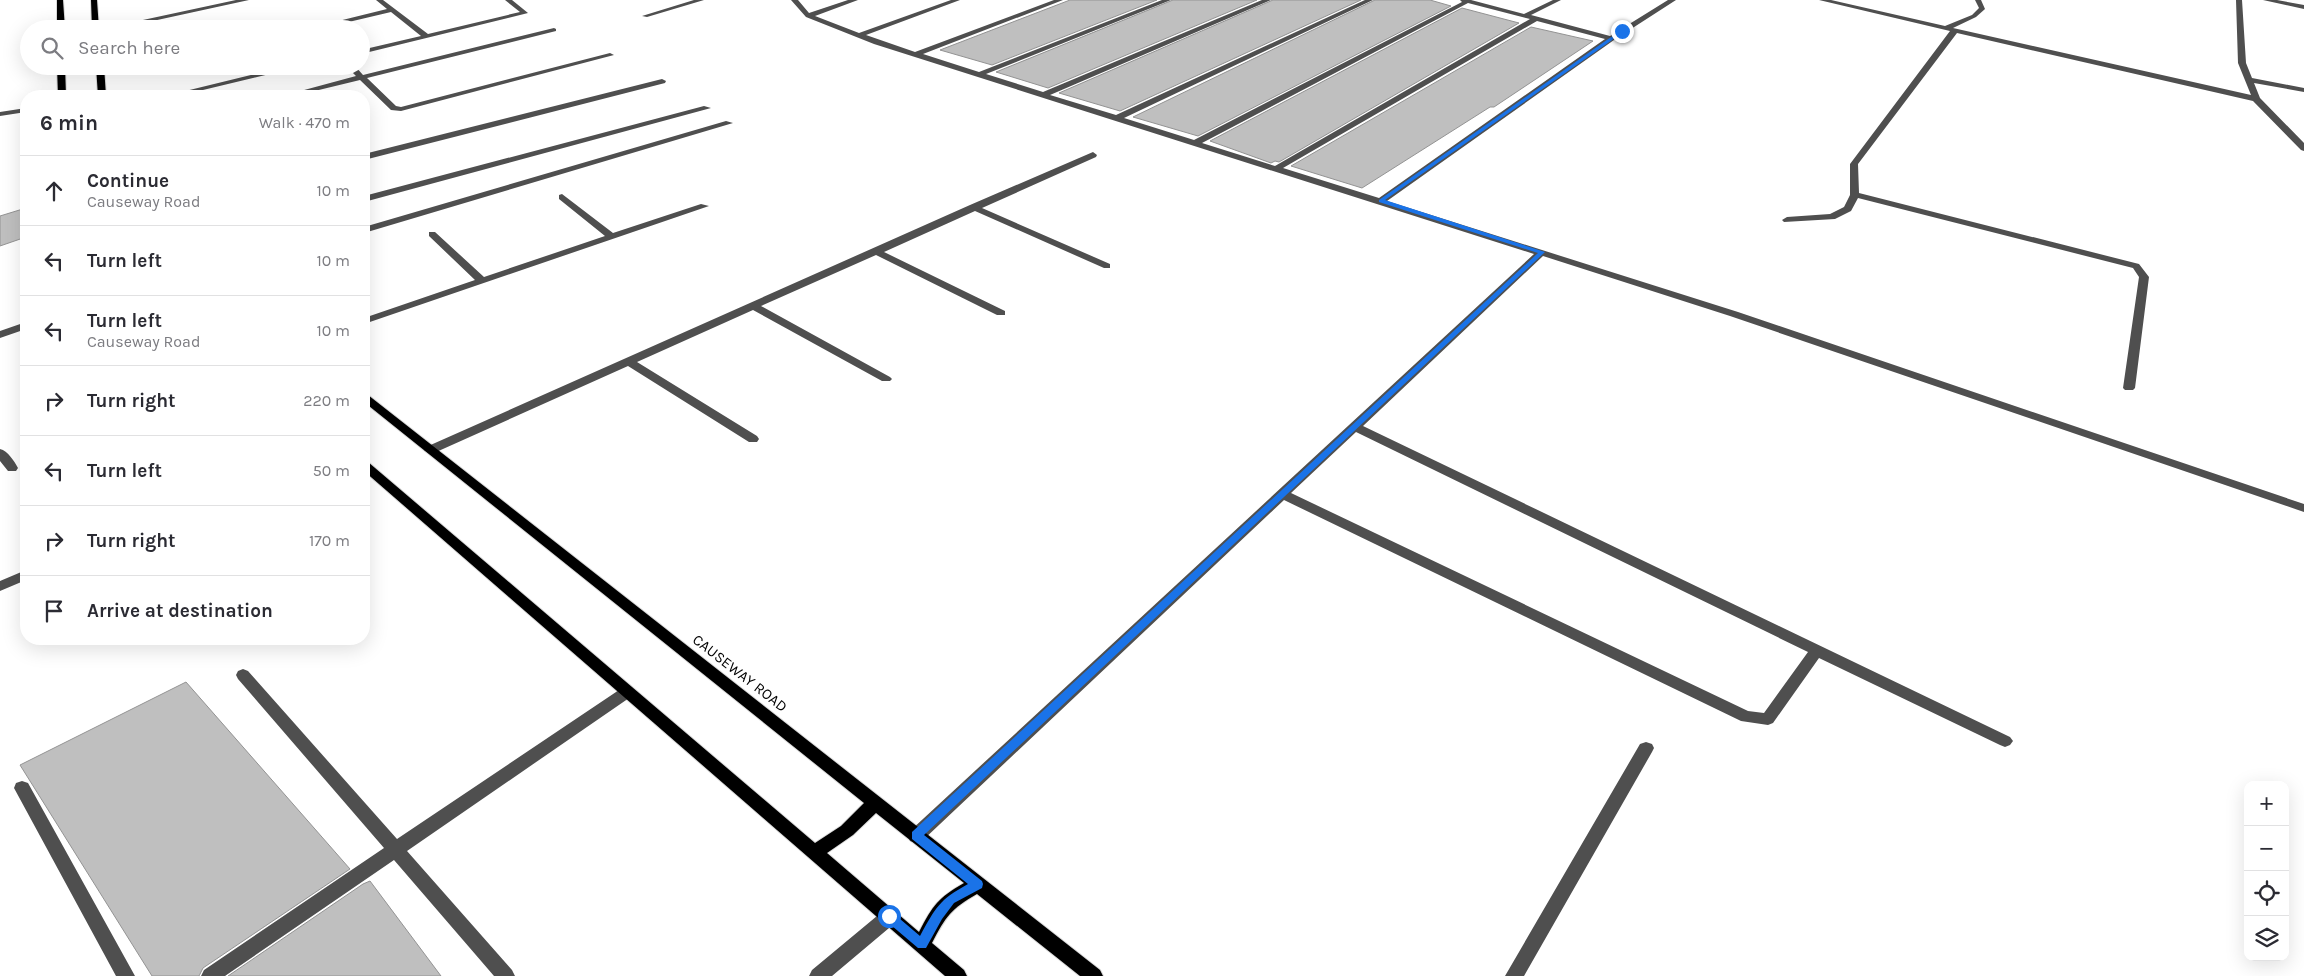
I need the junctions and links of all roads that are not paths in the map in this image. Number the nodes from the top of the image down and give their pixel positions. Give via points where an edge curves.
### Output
1 (60, 0) edge
2 (94, 0) edge
3 (246, 0) edge
4 (379, 0) edge
5 (508, 0) edge
6 (701, 0) edge
7 (794, 0) edge
8 (855, 0) edge
9 (957, 0) edge
10 (1060, 0) edge
11 (1168, 0) edge
12 (1268, 0) edge
13 (1370, 0) edge
14 (1558, 0) edge
15 (1672, 0) edge
16 (1822, 0) edge
17 (1978, 0) edge
18 (2239, 0) edge
19 (2266, 0) edge
20 (1466, 1) edge
21 (2304, 7) edge
22 (392, 10) junction
23 (645, 16) dead end
24 (808, 16) junction
25 (1525, 16) junction
26 (1536, 19) junction
27 (60, 20) edge
28 (95, 20) edge
29 (148, 20) edge
30 (348, 20) edge
31 (554, 30) dead end
32 (1951, 30) junction
33 (860, 35) junction
34 (427, 37) junction
35 (1611, 38) junction
36 (370, 50) edge
37 (916, 54) junction
38 (610, 55) dead end
39 (980, 74) junction
40 (61, 75) edge
41 (101, 75) edge
42 (260, 75) edge
43 (358, 75) edge
44 (361, 78) junction
45 (2250, 80) junction
46 (662, 81) dead end
47 (62, 90) edge
48 (102, 90) edge
49 (195, 90) edge
50 (311, 90) edge
51 (2304, 90) edge
52 (1046, 94) junction
53 (2256, 99) junction
54 (707, 108) dead end
55 (20, 111) edge
56 (0, 114) edge
57 (1119, 117) junction
58 (729, 123) dead end
59 (1197, 142) junction
60 (2304, 148) edge
61 (370, 155) edge
62 (1093, 155) dead end
63 (1277, 168) junction
64 (1855, 195) junction
65 (370, 197) edge
66 (562, 197) dead end
67 (1381, 201) junction
68 (704, 206) dead end
69 (973, 207) junction
70 (1787, 220) dead end
71 (370, 228) edge
72 (432, 234) dead end
73 (612, 237) junction
74 (875, 251) junction
75 (1542, 252) junction
76 (1107, 266) dead end
77 (482, 281) junction
78 (753, 306) junction
79 (1002, 313) dead end
80 (370, 319) edge
81 (20, 327) edge
82 (0, 335) edge
83 (628, 361) junction
84 (886, 379) dead end
85 (2129, 388) dead end
86 (370, 402) edge
87 (1355, 427) junction
88 (753, 439) dead end
89 (430, 450) junction
90 (0, 454) edge
91 (12, 468) dead end
92 (370, 470) edge
93 (1282, 494) junction
94 (2304, 508) edge
95 (20, 578) edge
96 (0, 586) edge
97 (1817, 650) junction
98 (243, 675) dead end
99 (627, 692) junction
100 (2005, 741) dead end
101 (1646, 748) dead end
102 (22, 788) dead end
103 (875, 803) junction
104 (916, 836) junction
105 (396, 850) junction
106 (814, 852) junction
107 (978, 884) junction
108 (889, 916) junction
109 (922, 945) junction
110 (126, 976) edge
111 (210, 976) edge
112 (506, 976) edge
113 (818, 976) edge
114 (958, 976) edge
115 (1094, 976) edge
116 (1514, 976) edge

1 - 27 main road
2 - 28 main road
3 - 29 street
4 - 22 street
5 - 34 street via 525,13
6 - 23 street
7 - 24 street
8 - 24 street
9 - 33 street
10 - 37 street
11 - 39 street
12 - 52 street
13 - 57 street
14 - 25 street
15 - 35 street
16 - 32 street
17 - 32 street via 1983,8 1979,13
18 - 45 street via 2242,62
19 - 21 street
20 - 25 street
20 - 59 street
22 - 30 street
22 - 34 street
24 - 33 street
25 - 26 street
26 - 35 street
26 - 63 street
31 - 44 street
32 - 53 street
32 - 64 street via 1854,164
33 - 37 street
34 - 36 street
35 - 67 street
37 - 39 street
38 - 44 street via 401,109 394,108
39 - 52 street
40 - 47 main road
41 - 48 main road
42 - 49 street
43 - 44 street
44 - 50 street
45 - 51 street
45 - 53 street
46 - 61 street
52 - 57 street
53 - 60 street
54 - 65 street
55 - 56 street
57 - 59 street
58 - 71 street
59 - 63 street
62 - 69 street
63 - 67 street
64 - 70 street via 1848,209 1832,217
64 - 85 street via 2136,266 2144,277
66 - 73 street
67 - 75 street
68 - 73 street
69 - 74 street
69 - 76 street
72 - 77 street
73 - 77 street
74 - 78 street
74 - 79 street
75 - 87 street
75 - 94 street
77 - 80 street
78 - 83 street
78 - 84 street
81 - 82 street
83 - 88 street
83 - 89 street
86 - 89 main road, CAUSEWAY ROAD
87 - 93 street
87 - 97 street
89 - 103 main road, CAUSEWAY ROAD
90 - 91 street
92 - 99 main road
93 - 97 street via 1746,717 1768,719
93 - 104 street
95 - 96 street
97 - 100 street
98 - 105 street
99 - 105 street
99 - 106 main road
101 - 116 street
102 - 110 street
103 - 104 main road, CAUSEWAY ROAD
103 - 106 main road via 850,830
104 - 107 main road, CAUSEWAY ROAD
105 - 111 street
105 - 112 street
106 - 108 main road
107 - 109 main road via 950,900
107 - 115 main road, CAUSEWAY ROAD
108 - 109 main road
108 - 113 street
109 - 114 main road

